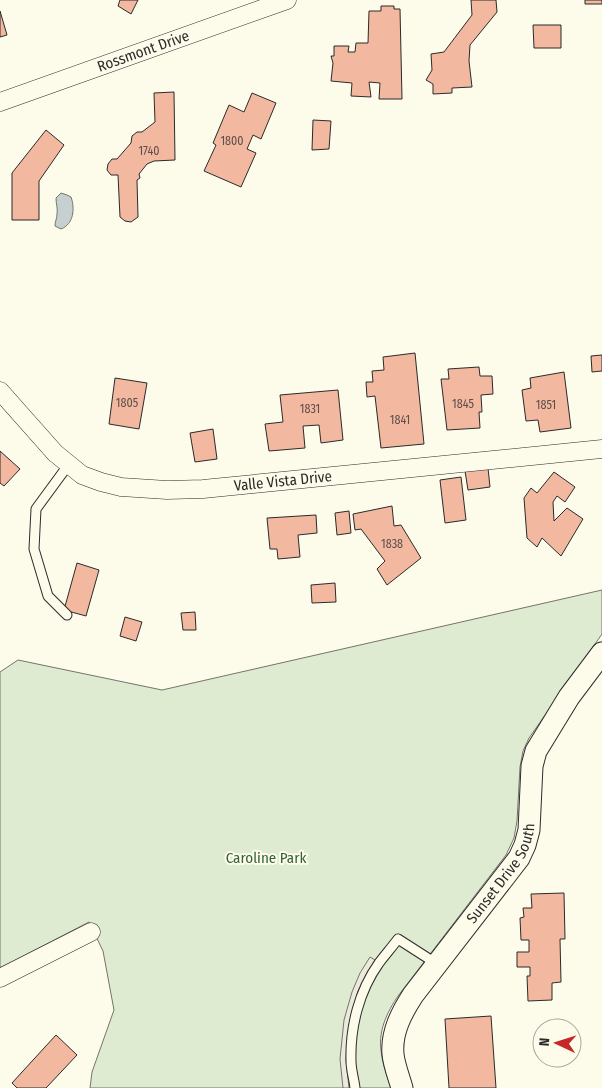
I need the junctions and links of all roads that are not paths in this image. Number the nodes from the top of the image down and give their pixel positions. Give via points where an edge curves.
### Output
1 (287, 0) edge
2 (0, 102) edge
3 (0, 390) edge
4 (602, 449) edge
5 (69, 464) junction
6 (67, 615) dead end
7 (602, 653) edge
8 (91, 932) dead end
9 (438, 964) junction
10 (0, 978) edge
11 (355, 1088) edge
12 (402, 1088) edge

1 - 2 street, Rossmont Drive
3 - 5 street, Valle Vista Drive via 55,453
4 - 5 street, Valle Vista Drive via 203,490 121,487 82,475
5 - 6 lane via 36,509 34,549 48,596
7 - 9 street, Sunset Drive South via 536,751 532,766 529,830 519,858
8 - 10 street
9 - 11 lane via 398,939 378,965 364,989 356,1014 351,1063
9 - 12 street, Sunset Drive South via 407,1004 396,1028 393,1053

